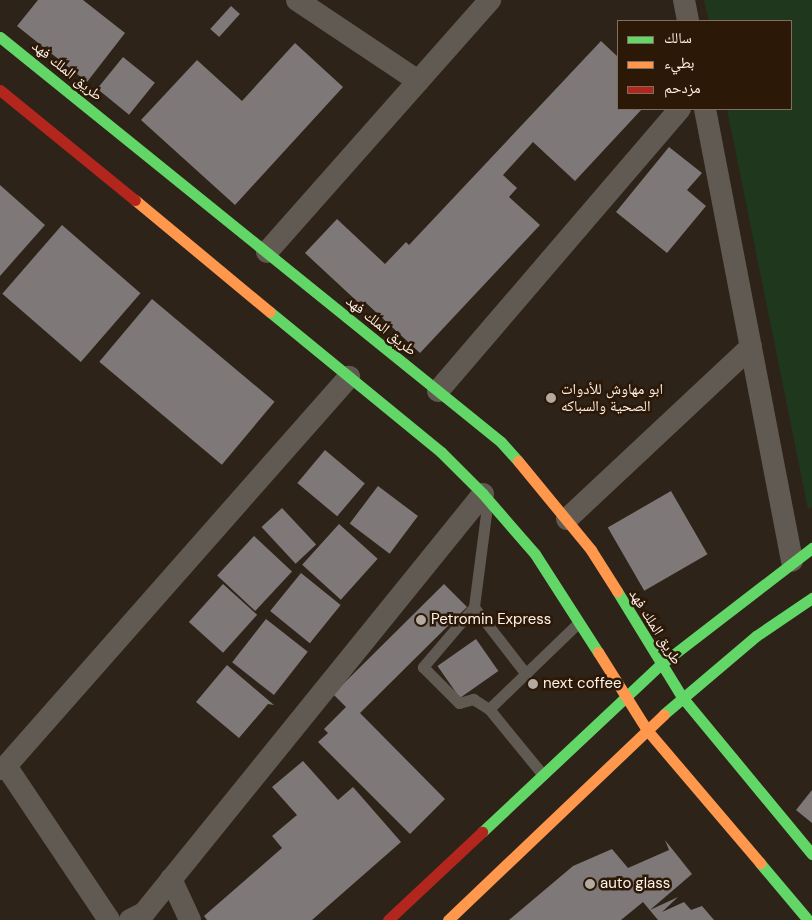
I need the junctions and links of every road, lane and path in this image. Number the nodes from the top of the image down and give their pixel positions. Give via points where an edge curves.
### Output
1 (297, 0) edge
2 (490, 0) edge
3 (684, 0) edge
4 (688, 20) edge
5 (0, 37) edge
6 (418, 81) junction
7 (0, 90) edge
8 (679, 110) edge
9 (705, 110) edge
10 (267, 252) junction
11 (751, 347) junction
12 (349, 377) junction
13 (438, 391) junction
14 (483, 494) junction
15 (567, 519) junction
16 (812, 548) edge
17 (792, 561) junction
18 (812, 598) edge
19 (474, 607) junction
20 (578, 623) junction
21 (660, 665) junction
22 (526, 674) junction
23 (682, 697) junction
24 (624, 698) junction
25 (489, 709) junction
26 (647, 730) junction
27 (3, 767) edge
28 (543, 775) junction
29 (812, 854) edge
30 (171, 879) junction
31 (109, 920) edge
32 (130, 920) edge
33 (190, 920) edge
34 (388, 920) edge
35 (448, 920) edge
36 (808, 920) edge

1 - 6 street
2 - 6 street
3 - 4 street
5 - 10 main road, طريق الملك فهد
6 - 10 street
7 - 12 main road
8 - 13 street
9 - 11 street
10 - 13 main road, طريق الملك فهد
11 - 15 street
11 - 17 street
12 - 14 main road via 441,452
12 - 27 street
13 - 15 main road, طريق الملك فهد via 501,442
14 - 19 lane via 486,514
14 - 20 main road via 534,554
14 - 30 street
15 - 21 main road, طريق الملك فهد via 590,550
16 - 17 main road
17 - 21 main road
18 - 23 main road via 756,636
19 - 22 lane
19 - 25 lane via 422,667 459,703 473,699
20 - 22 lane
20 - 24 main road
21 - 23 main road, طريق الملك فهد
21 - 24 main road
22 - 25 lane
23 - 26 main road
23 - 29 main road, طريق الملك فهد
24 - 26 main road
24 - 28 main road
25 - 28 lane
26 - 35 main road
26 - 36 main road
27 - 31 street
28 - 34 main road
30 - 32 street via 144,913
30 - 33 street

